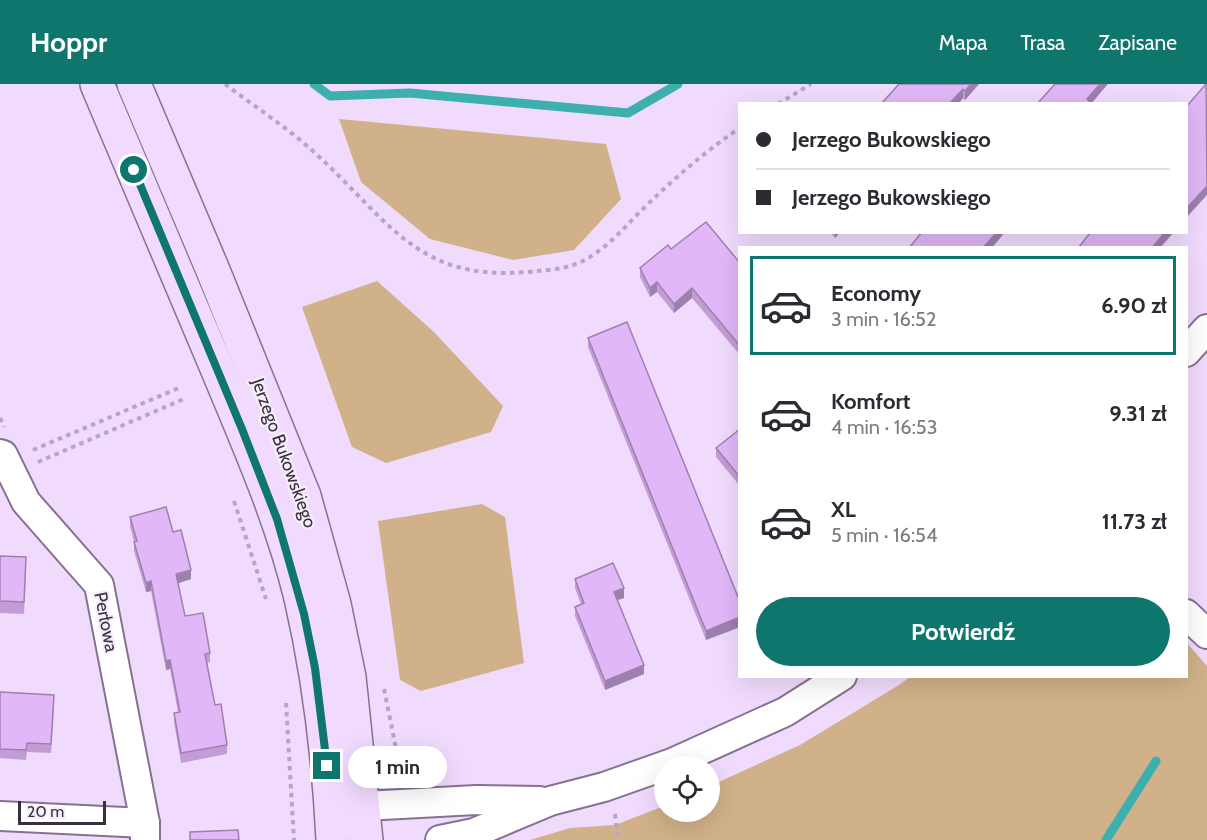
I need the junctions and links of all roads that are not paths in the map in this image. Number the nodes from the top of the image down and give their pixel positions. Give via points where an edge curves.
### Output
1 (97, 84) edge
2 (134, 84) edge
3 (1207, 329) edge
4 (1188, 350) edge
5 (12, 454) edge
6 (1188, 616) edge
7 (1207, 634) edge
8 (839, 678) edge
9 (550, 801) junction
10 (364, 806) junction
11 (0, 816) edge
12 (145, 832) edge
13 (339, 836) edge
14 (366, 840) edge
15 (440, 840) edge

1 - 13 street, Jerzego Bukowskiego via 277,519 301,596
2 - 10 street, Jerzego Bukowskiego via 304,496 349,677
3 - 4 street
5 - 12 street, Perłowa via 26,502 99,585
6 - 7 street
8 - 9 street via 785,712 672,763
9 - 10 street
9 - 15 street via 474,833
10 - 13 street
10 - 14 street, Jerzego Bukowskiego
11 - 12 street, Perłowa

